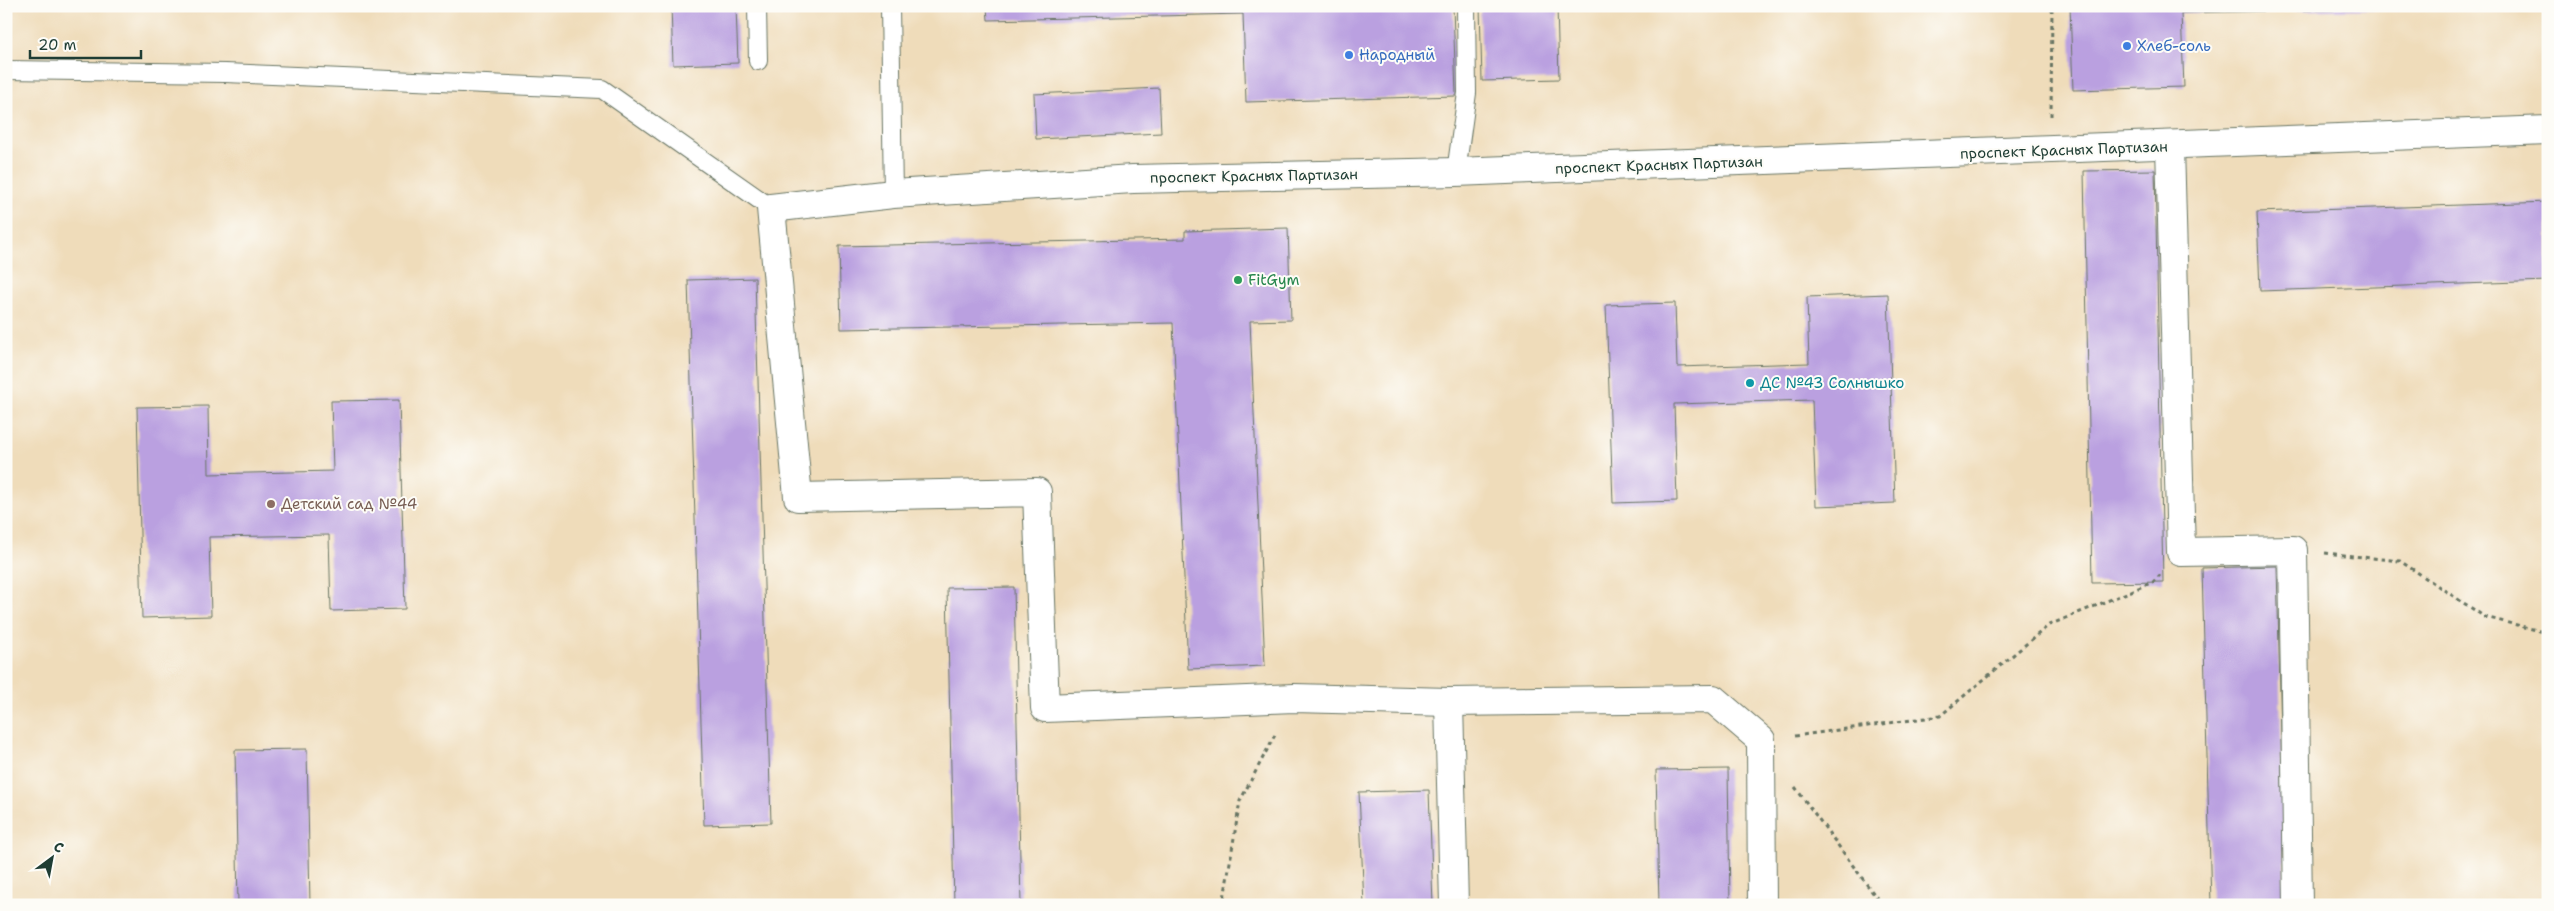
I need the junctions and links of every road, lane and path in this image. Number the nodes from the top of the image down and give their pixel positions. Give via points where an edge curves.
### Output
1 (757, 6) edge
2 (890, 6) edge
3 (1466, 6) edge
4 (2052, 6) edge
5 (758, 61) dead end
6 (6, 70) edge
7 (2548, 130) edge
8 (2170, 146) junction
9 (2050, 150) junction
10 (1456, 172) junction
11 (893, 194) junction
12 (772, 208) junction
13 (2293, 550) junction
14 (2180, 552) junction
15 (2548, 633) edge
16 (1294, 698) junction
17 (1449, 702) junction
18 (1761, 740) junction
19 (1223, 905) edge
20 (1454, 905) edge
21 (1762, 905) edge
22 (1882, 905) edge
23 (2298, 905) edge

1 - 5 lane
2 - 11 lane
3 - 10 lane via 1467,93
4 - 9 path
6 - 12 lane via 225,73 602,88
7 - 8 street, проспект Красных Партизан
8 - 9 street, проспект Красных Партизан
8 - 14 street
9 - 10 street, проспект Красных Партизан
10 - 11 street, проспект Красных Партизан via 1133,179
11 - 12 street, проспект Красных Партизан
12 - 16 street via 798,497 1037,492 1045,708
13 - 14 street
13 - 15 path via 2400,561 2484,617
13 - 23 street
14 - 18 path via 2153,582 2048,625 1940,716
16 - 17 street
16 - 19 path via 1240,801
17 - 18 street via 1713,699
17 - 20 street
18 - 21 street
18 - 22 path

